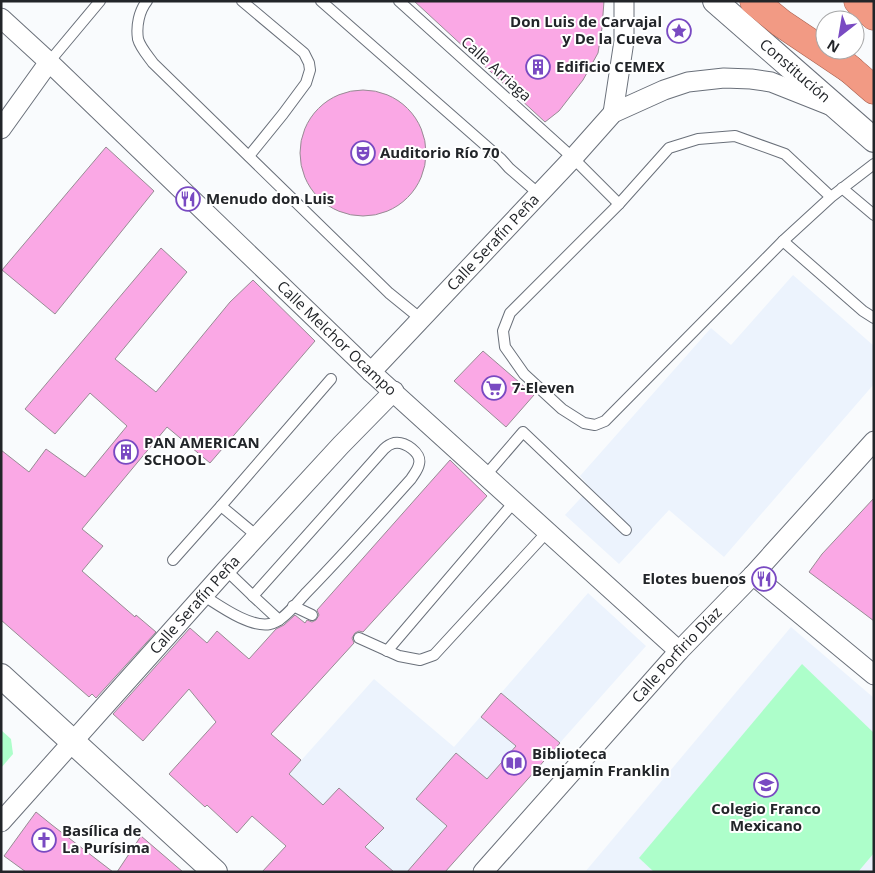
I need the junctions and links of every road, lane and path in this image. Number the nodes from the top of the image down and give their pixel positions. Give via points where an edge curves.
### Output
1 (100, 1) edge
2 (147, 1) edge
3 (242, 1) edge
4 (321, 1) edge
5 (399, 1) edge
6 (624, 1) edge
7 (715, 1) edge
8 (754, 1) edge
9 (774, 1) edge
10 (858, 1) edge
11 (874, 16) edge
12 (1, 18) edge
13 (815, 38) edge
14 (840, 60) edge
15 (49, 62) junction
16 (851, 70) junction
17 (874, 90) edge
18 (837, 108) junction
19 (613, 113) junction
20 (1, 129) edge
21 (874, 140) edge
22 (249, 156) junction
23 (573, 158) junction
24 (874, 164) edge
25 (842, 188) junction
26 (538, 194) junction
27 (831, 197) junction
28 (619, 204) junction
29 (874, 214) edge
30 (784, 241) junction
31 (874, 318) edge
32 (421, 319) junction
33 (371, 372) junction
34 (332, 379) dead end
35 (394, 391) junction
36 (874, 441) edge
37 (486, 475) junction
38 (515, 501) junction
39 (221, 506) junction
40 (626, 530) dead end
41 (548, 531) junction
42 (257, 536) junction
43 (173, 560) dead end
44 (226, 570) junction
45 (753, 575) junction
46 (204, 596) junction
47 (253, 596) junction
48 (293, 606) junction
49 (312, 615) dead end
50 (279, 620) junction
51 (358, 638) dead end
52 (387, 650) junction
53 (679, 650) junction
54 (874, 675) edge
55 (1, 676) edge
56 (72, 741) junction
57 (1, 822) edge
58 (215, 872) edge
59 (483, 872) edge

1 - 15 lane
2 - 22 lane via 138,24 138,41 153,63
3 - 22 lane via 304,53 310,70 306,83
4 - 26 lane
5 - 23 lane, Calle Arriaga
6 - 19 street via 624,41
7 - 18 street, Constitución
8 - 16 highway
9 - 13 highway
10 - 11 highway
12 - 15 street, Calle Melchor Ocampo
14 - 16 highway
15 - 20 street
15 - 33 street, Calle Melchor Ocampo
16 - 17 highway
18 - 19 street, Calle Serafín Peña via 771,82 724,78 688,82
18 - 21 street, Constitución
19 - 23 street, Calle Serafín Peña
22 - 32 lane via 389,293
23 - 26 street, Calle Serafín Peña
23 - 28 lane, Calle Arriaga
24 - 25 lane
25 - 27 lane
25 - 29 lane
26 - 32 street, Calle Serafín Peña
27 - 28 lane via 785,154 735,136 698,139 670,148
27 - 30 lane
28 - 30 lane via 510,313 502,331 505,347 524,374 562,409 584,423 595,425 605,421
30 - 31 lane
32 - 33 street, Calle Serafín Peña
33 - 35 street, Calle Melchor Ocampo
34 - 39 lane
35 - 37 street, Calle Melchor Ocampo
35 - 42 street, Calle Serafín Peña
36 - 45 street, Calle Porfirio Díaz
37 - 38 street, Calle Melchor Ocampo
37 - 40 lane via 523,432
38 - 41 street, Calle Melchor Ocampo
38 - 52 lane
39 - 42 lane
39 - 43 lane
41 - 52 lane via 434,655 420,660
41 - 53 street, Calle Melchor Ocampo
42 - 44 street, Calle Serafín Peña
44 - 46 street, Calle Serafín Peña
44 - 47 lane
45 - 53 street, Calle Porfirio Díaz
45 - 54 street
46 - 50 lane via 244,620 261,624
46 - 56 street, Calle Serafín Peña
47 - 48 lane via 384,449 395,442 411,449 420,462 417,471
47 - 50 lane
48 - 49 lane
48 - 50 lane
51 - 52 lane
53 - 59 street, Calle Porfirio Díaz
55 - 56 street
56 - 57 street, Calle Serafín Peña
56 - 58 street

